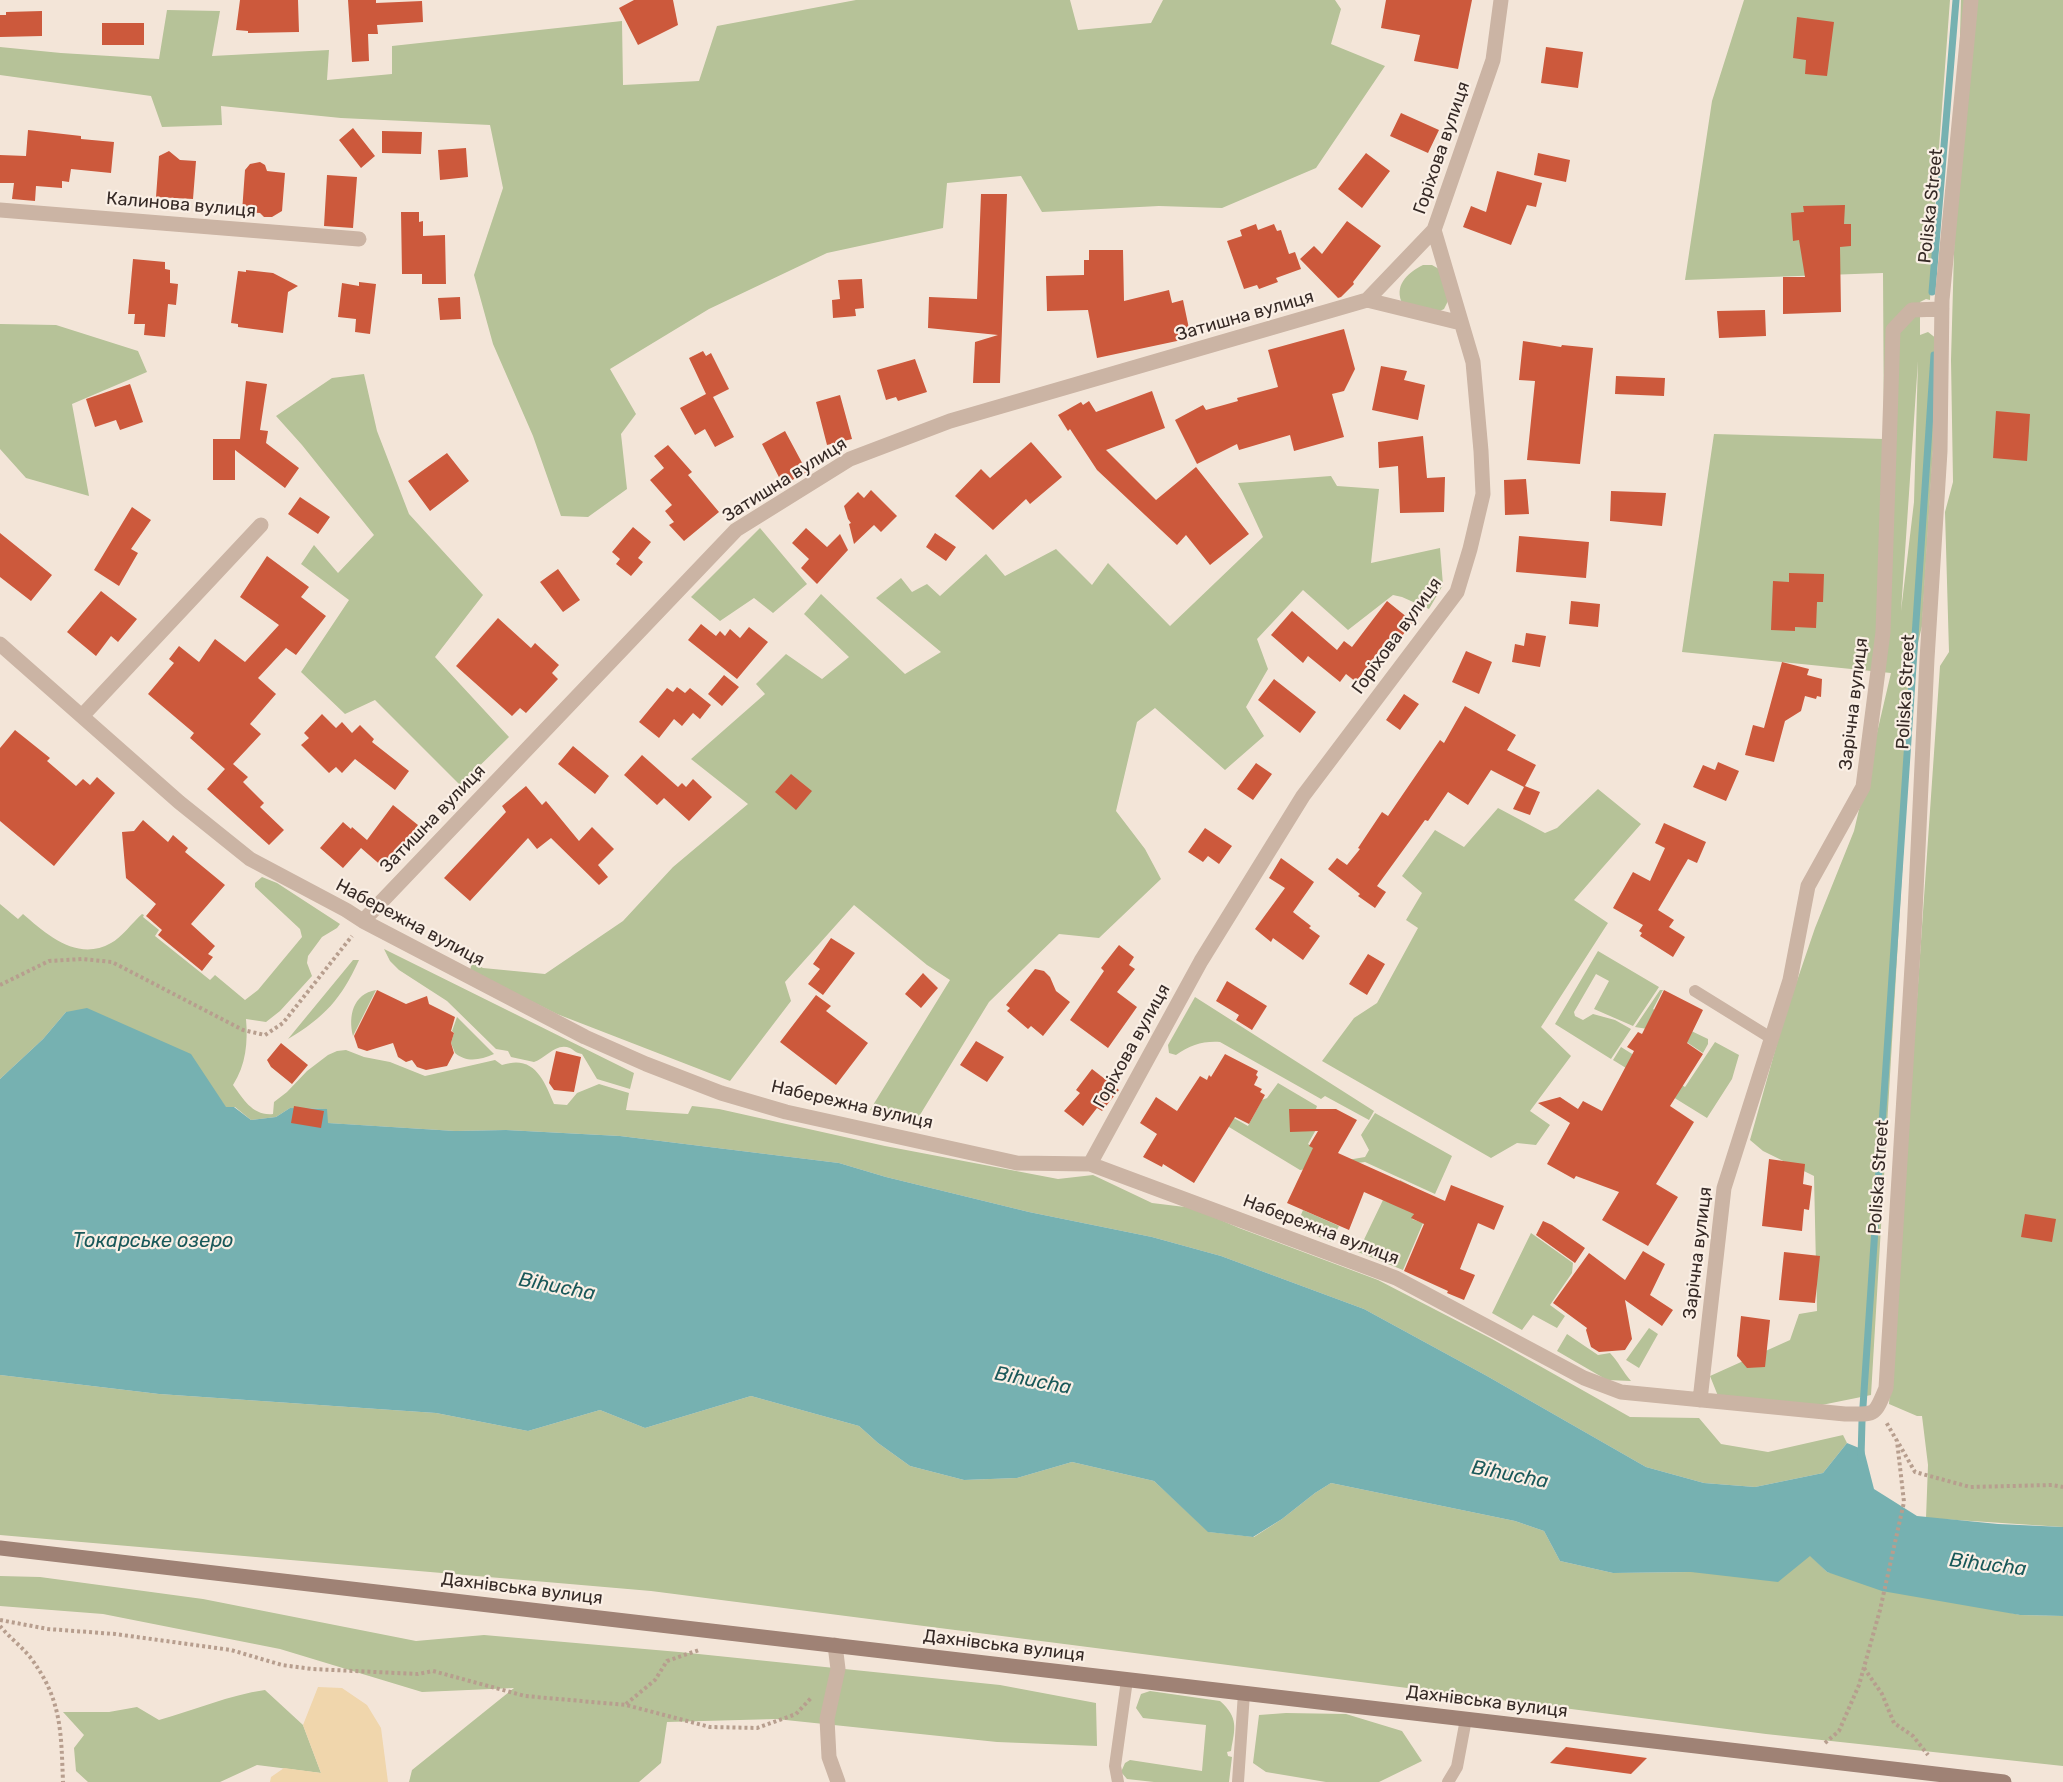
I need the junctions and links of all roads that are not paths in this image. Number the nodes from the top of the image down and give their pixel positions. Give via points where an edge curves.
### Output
1 (1501, 0) edge
2 (1971, 0) edge
3 (0, 210) edge
4 (1434, 230) junction
5 (359, 239) dead end
6 (1367, 300) junction
7 (1942, 309) junction
8 (1461, 323) junction
9 (261, 525) dead end
10 (0, 644) edge
11 (82, 716) junction
12 (363, 921) junction
13 (1695, 991) dead end
14 (1771, 1038) junction
15 (1090, 1164) junction
16 (1700, 1400) junction
17 (1874, 1412) joint
18 (0, 1548) edge
19 (835, 1646) junction
20 (1127, 1680) junction
21 (1244, 1693) junction
22 (1466, 1719) junction
23 (838, 1782) edge
24 (1118, 1782) edge
25 (1238, 1782) edge
26 (1448, 1782) edge
27 (2004, 1782) edge

1 - 4 street, Горіхова вулиця via 1493,60
2 - 7 street, Poliska Street
3 - 5 street, Калинова вулиця
4 - 6 street
4 - 8 street, Горіхова вулиця
6 - 8 street, Затишна вулиця
6 - 12 street, Затишна вулиця via 950,421 850,459 736,530
7 - 14 street, Зарічна вулиця via 1912,310 1893,330 1883,632 1863,787 1808,885 1790,980
7 - 17 street, Poliska Street via 1940,451 1914,934 1886,1388
8 - 15 street, Горіхова вулиця via 1473,362 1483,494 1457,592 1303,796 1201,961
9 - 11 street
10 - 11 street, Набережна вулиця
11 - 12 street, Набережна вулиця via 250,859
12 - 15 street, Набережна вулиця via 585,1037 721,1093 786,1112 1017,1163
13 - 14 lane
14 - 16 street, Зарічна вулиця via 1724,1188
15 - 16 street, Набережна вулиця via 1396,1278 1584,1378 1621,1392
16 - 17 street, Набережна вулиця via 1845,1414
18 - 19 street, Дахнівська вулиця
19 - 20 street, Дахнівська вулиця
19 - 23 street via 838,1670 827,1719 830,1757
20 - 21 street, Дахнівська вулиця
20 - 24 lane via 1115,1766
21 - 22 street, Дахнівська вулиця
21 - 25 lane
22 - 26 lane via 1457,1767
22 - 27 street, Дахнівська вулиця

